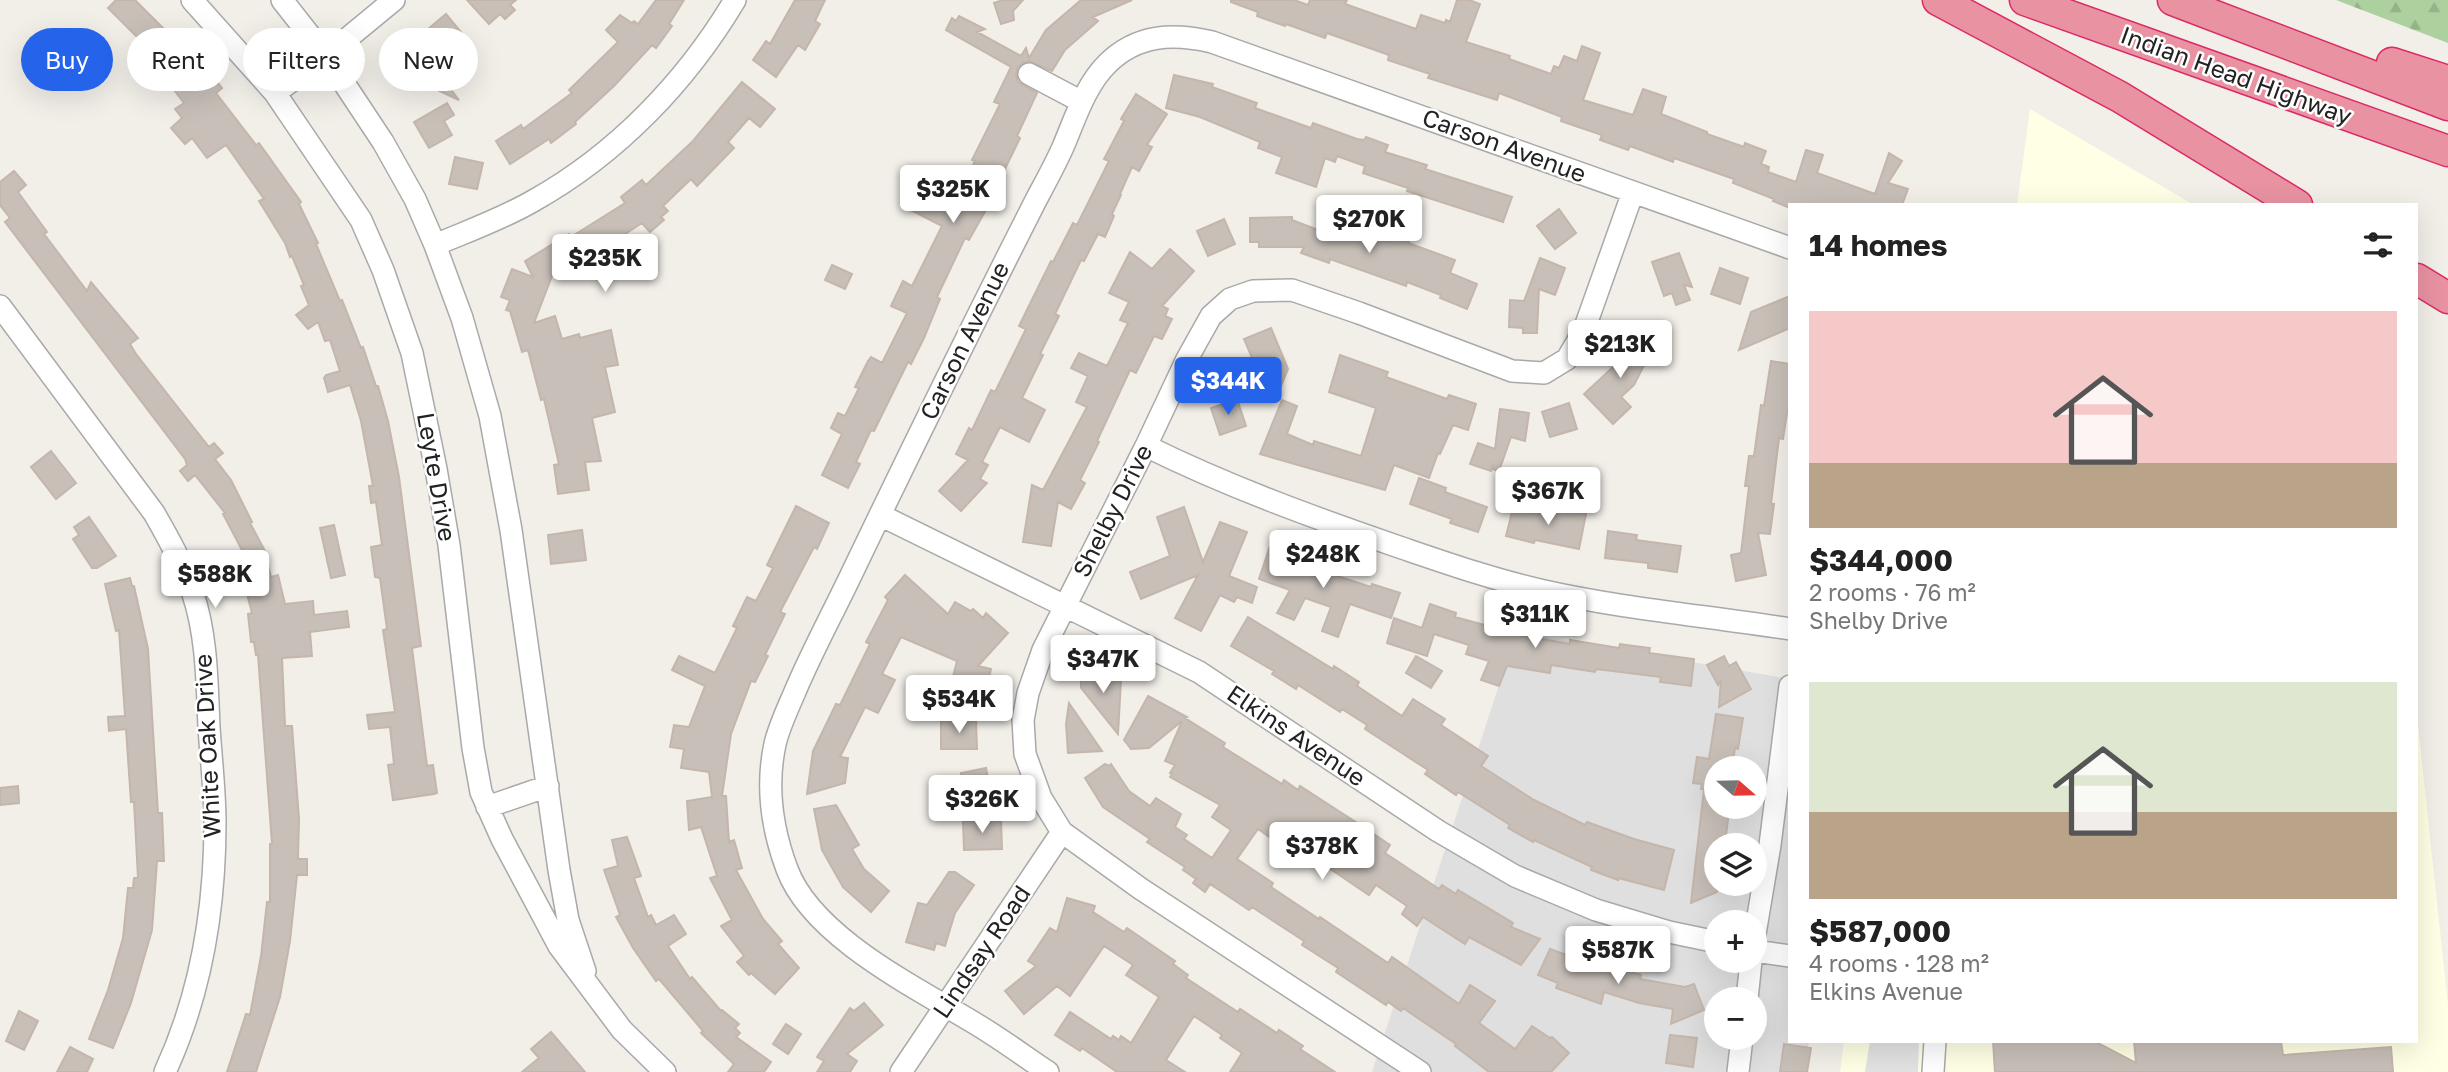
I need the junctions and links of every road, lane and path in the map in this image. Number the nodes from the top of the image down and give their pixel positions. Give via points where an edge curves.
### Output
1 (192, 0) edge
2 (282, 0) edge
3 (394, 0) edge
4 (735, 0) edge
5 (1938, 0) edge
6 (2025, 0) edge
7 (2173, 0) edge
8 (2201, 0) edge
9 (304, 28) edge
10 (360, 28) edge
11 (1029, 74) dead end
12 (2448, 81) edge
13 (278, 91) edge
14 (349, 91) edge
15 (275, 93) junction
16 (1082, 102) junction
17 (2448, 105) edge
18 (2448, 151) edge
19 (1633, 192) junction
20 (2294, 203) edge
21 (435, 244) junction
22 (1788, 247) edge
23 (2418, 280) edge
24 (2448, 298) edge
25 (0, 306) edge
26 (1146, 446) junction
27 (880, 515) junction
28 (1065, 608) junction
29 (1788, 629) edge
30 (1788, 702) edge
31 (548, 786) junction
32 (487, 807) junction
33 (1062, 832) junction
34 (1759, 910) edge
35 (1704, 939) edge
36 (1767, 953) edge
37 (1788, 956) edge
38 (592, 991) junction
39 (946, 1006) junction
40 (1935, 1043) edge
41 (1741, 1050) edge
42 (165, 1072) edge
43 (665, 1072) edge
44 (901, 1072) edge
45 (1048, 1072) edge
46 (1420, 1072) edge
47 (1738, 1072) edge
48 (1933, 1072) edge

1 - 15 street, Leyte Drive
2 - 9 street, Leyte Drive
3 - 10 street
4 - 21 street via 702,50 608,150 532,202
5 - 20 highway via 2120,97
6 - 18 highway, Indian Head Highway
7 - 17 highway, Indian Head Highway
8 - 12 highway
11 - 16 street
13 - 15 street
14 - 21 street, Leyte Drive via 415,199
15 - 32 street, Leyte Drive via 361,220 412,353 449,545 473,748
16 - 19 street, Carson Avenue via 1103,68 1129,47 1158,36 1197,38
16 - 27 street, Carson Avenue
19 - 22 street, Carson Avenue
19 - 26 street, Shelby Drive via 1584,330 1567,359 1544,373 1512,371 1307,294 1253,291 1230,299 1211,316
21 - 31 street, Leyte Drive via 490,416
23 - 24 highway
25 - 42 street, White Oak Drive via 154,513 171,542 198,613 215,821 212,902 191,1003
26 - 28 street, Shelby Drive
26 - 29 street via 1294,510 1491,578 1624,605
27 - 28 street, Elkins Avenue
27 - 39 street, Carson Avenue via 780,726 773,755 773,815 792,882 809,905 858,951
28 - 33 street, Shelby Drive via 1032,679 1022,730 1028,766
28 - 35 street, Elkins Avenue via 1209,678 1400,806 1516,876 1595,910
30 - 34 street
31 - 32 street
31 - 38 street, Leyte Drive via 568,920
32 - 38 street, Leyte Drive via 553,935
33 - 39 street, Lindsay Road
33 - 46 street, Shelby Drive
36 - 37 street
38 - 43 street, Leyte Drive via 622,1030
39 - 44 street, Lindsay Road
39 - 45 street, Carson Avenue
40 - 48 street
41 - 47 street

